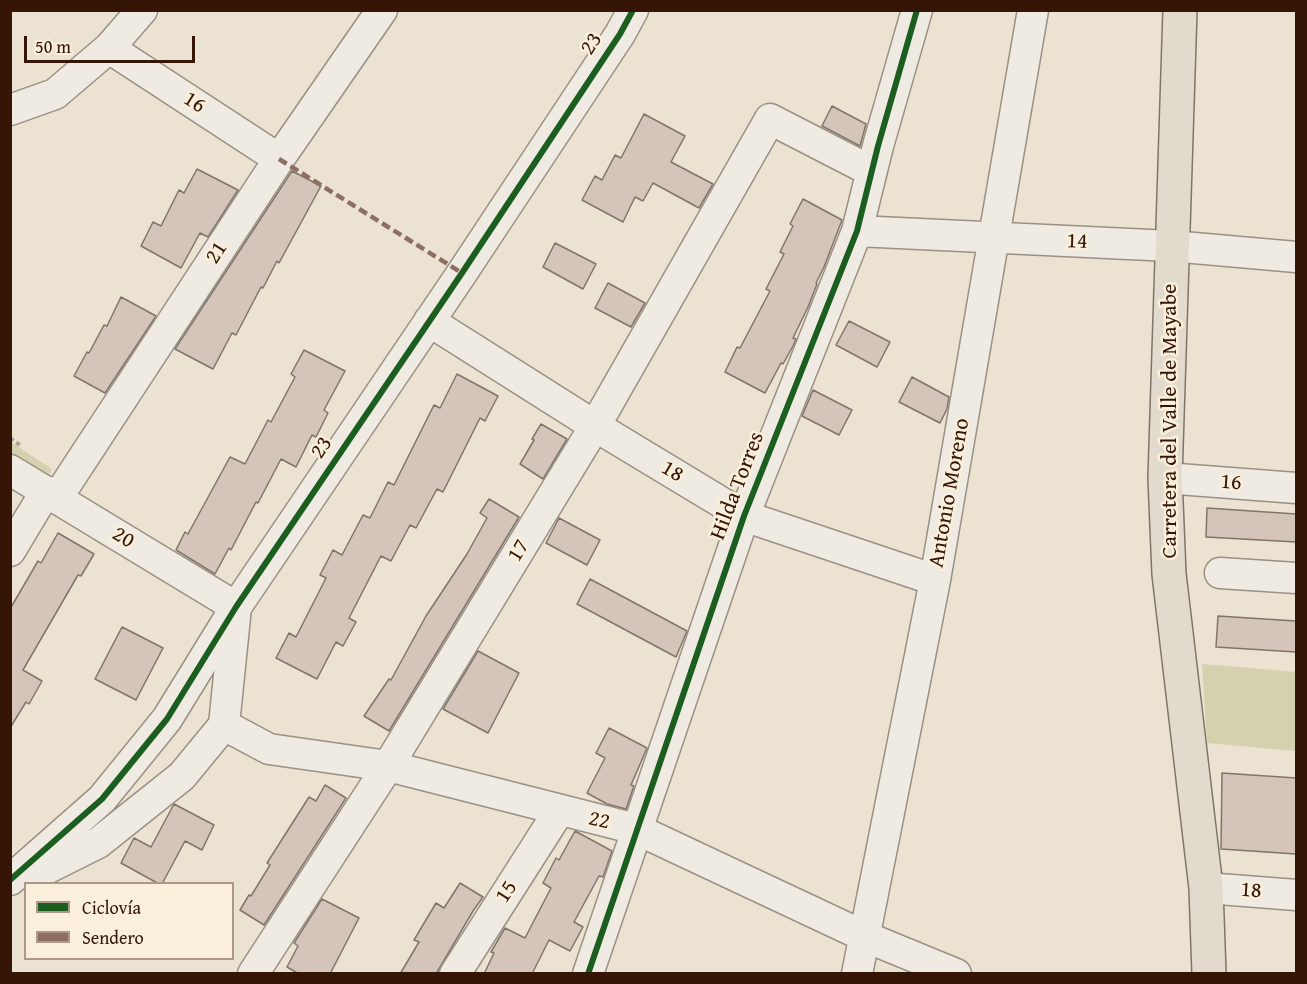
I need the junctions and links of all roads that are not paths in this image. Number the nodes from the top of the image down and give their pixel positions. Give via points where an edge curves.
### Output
1 (142, 10) edge
2 (382, 10) edge
3 (633, 10) edge
4 (917, 10) edge
5 (1033, 10) edge
6 (1180, 10) edge
7 (108, 48) junction
8 (10, 110) edge
9 (279, 159) junction
10 (872, 171) junction
11 (857, 231) junction
12 (994, 239) junction
13 (1171, 246) junction
14 (1296, 257) edge
15 (429, 321) junction
16 (595, 426) junction
17 (10, 470) edge
18 (1165, 478) junction
19 (1296, 488) edge
20 (52, 494) junction
21 (744, 516) junction
22 (10, 551) edge
23 (1220, 573) dead end
24 (1296, 578) edge
25 (935, 580) junction
26 (236, 607) junction
27 (224, 725) junction
28 (388, 766) junction
29 (559, 811) junction
30 (636, 829) junction
31 (10, 880) edge
32 (10, 886) edge
33 (1206, 888) junction
34 (1296, 894) edge
35 (866, 937) junction
36 (253, 974) edge
37 (455, 974) edge
38 (588, 974) edge
39 (857, 974) edge
40 (956, 974) edge
41 (1209, 974) edge

1 - 7 street
2 - 9 street, 21
3 - 15 street, 23
4 - 10 street, Hilda Torres
5 - 12 street, Antonio Moreno
6 - 13 main road, Carretera del Valle de Mayabe
7 - 8 street via 55,94
7 - 9 street, 16
9 - 20 street, 21
10 - 11 street, Hilda Torres
10 - 16 street, 17 via 770,119
11 - 12 street, 14
11 - 21 street, Hilda Torres
12 - 13 street, 14
12 - 25 street, Antonio Moreno
13 - 14 street, 14
13 - 18 main road, Carretera del Valle de Mayabe
15 - 16 street, 18
15 - 26 street, 23
16 - 21 street, 18
16 - 28 street, 17
17 - 20 street, 20
18 - 19 street, 16
18 - 33 main road, Carretera del Valle de Mayabe via 1169,574
20 - 22 street, 21
20 - 26 street, 20
21 - 25 street, 18
21 - 30 street, Hilda Torres
23 - 24 street
25 - 35 street, Antonio Moreno
26 - 27 street, 23
26 - 31 street, 23 via 167,719 102,799
27 - 28 street, 22 via 269,750
27 - 32 street via 182,776 98,843
28 - 29 street, 22
28 - 36 street, 17
29 - 30 street, 22
29 - 37 street, 15
30 - 35 street, 22
30 - 38 street, Hilda Torres
33 - 34 street, 18
33 - 41 main road, Carretera del Valle de Mayabe
35 - 39 street, Antonio Moreno
35 - 40 street, 22

